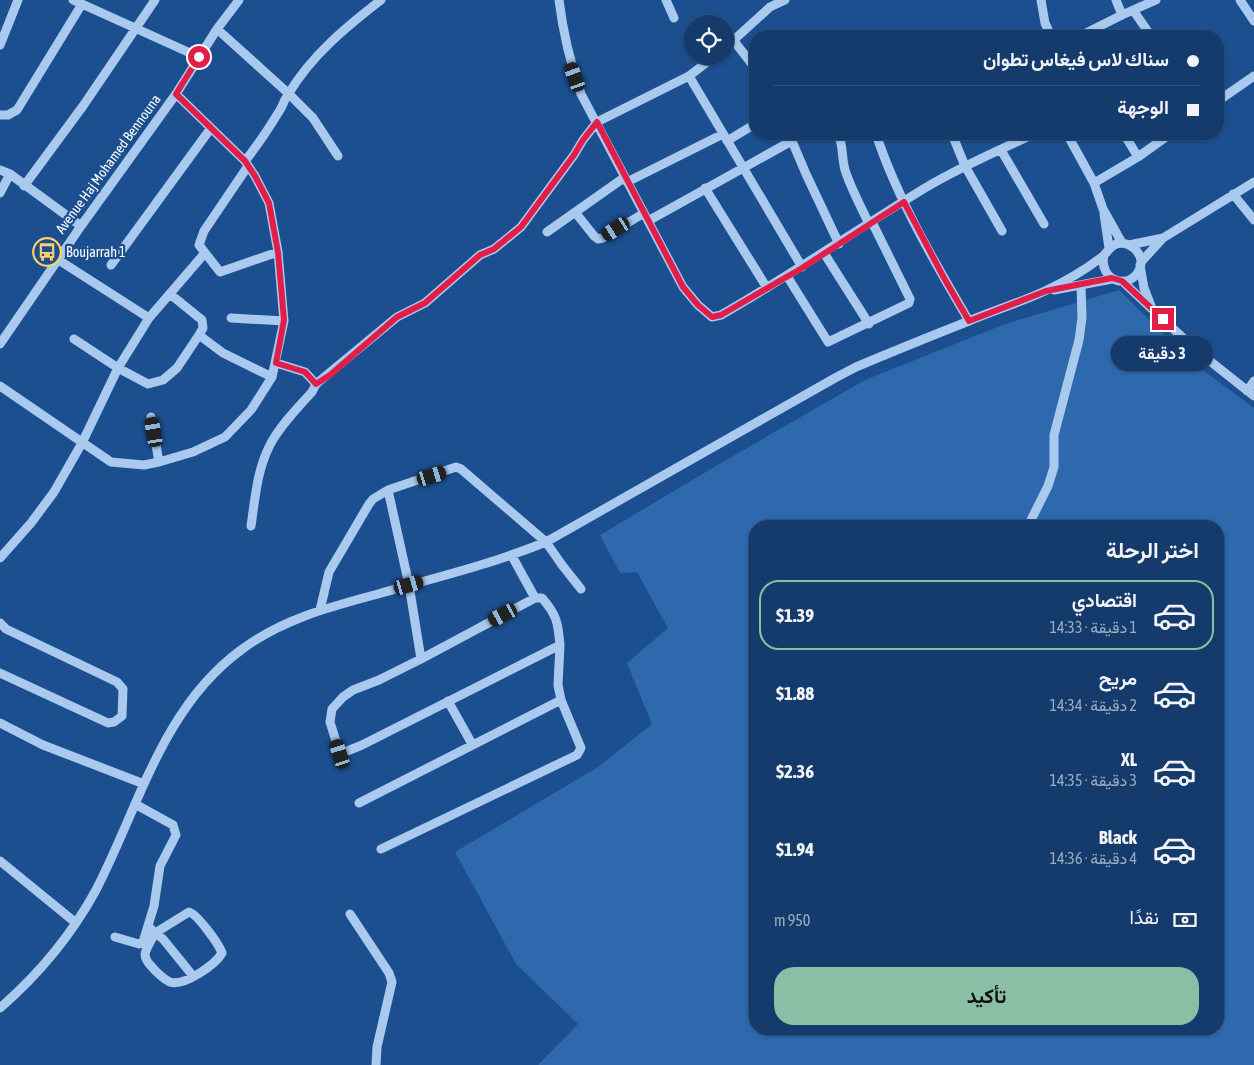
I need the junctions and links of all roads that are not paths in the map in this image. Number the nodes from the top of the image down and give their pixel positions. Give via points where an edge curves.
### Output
1 (18, 0) edge
2 (73, 0) edge
3 (155, 0) edge
4 (239, 0) edge
5 (381, 0) edge
6 (558, 0) edge
7 (666, 0) edge
8 (785, 0) edge
9 (1041, 0) edge
10 (1116, 0) edge
11 (1156, 0) edge
12 (1240, 0) edge
13 (82, 4) junction
14 (1133, 10) junction
15 (1122, 14) junction
16 (674, 18) dead end
17 (1254, 21) edge
18 (135, 28) junction
19 (217, 29) junction
20 (1048, 30) edge
21 (1091, 30) edge
22 (1147, 30) edge
23 (734, 41) joint
24 (0, 43) edge
25 (199, 57) junction
26 (749, 60) edge
27 (703, 65) edge
28 (689, 76) junction
29 (1254, 76) edge
30 (288, 93) junction
31 (176, 94) junction
32 (1224, 97) edge
33 (0, 115) edge
34 (597, 122) junction
35 (749, 127) edge
36 (211, 128) junction
37 (725, 137) junction
38 (789, 140) edge
39 (791, 140) edge
40 (841, 140) edge
41 (878, 140) edge
42 (954, 140) edge
43 (1022, 140) edge
44 (1070, 140) edge
45 (1128, 140) edge
46 (1162, 140) edge
47 (1001, 150) junction
48 (338, 156) dead end
49 (1138, 157) junction
50 (246, 163) junction
51 (965, 166) junction
52 (743, 168) junction
53 (0, 170) edge
54 (10, 174) junction
55 (626, 180) junction
56 (1254, 182) edge
57 (1094, 183) junction
58 (24, 186) junction
59 (706, 188) junction
60 (0, 193) edge
61 (1233, 194) junction
62 (904, 202) junction
63 (1103, 209) junction
64 (574, 212) junction
65 (646, 217) junction
66 (1254, 220) edge
67 (871, 223) junction
68 (1044, 224) dead end
69 (81, 226) junction
70 (1002, 231) dead end
71 (546, 232) dead end
72 (1163, 238) junction
73 (839, 244) junction
74 (1125, 244) junction
75 (278, 252) junction
76 (1107, 252) junction
77 (824, 253) junction
78 (204, 254) junction
79 (58, 259) junction
80 (1141, 264) junction
81 (111, 265) dead end
82 (802, 268) junction
83 (787, 276) junction
84 (1112, 278) junction
85 (1122, 281) junction
86 (1081, 286) junction
87 (767, 288) junction
88 (1046, 291) junction
89 (170, 294) junction
90 (1152, 308) junction
91 (148, 318) junction
92 (231, 318) dead end
93 (284, 320) junction
94 (969, 321) junction
95 (869, 324) junction
96 (3, 332) edge
97 (199, 335) junction
98 (74, 339) dead end
99 (0, 344) edge
100 (276, 363) junction
101 (118, 368) junction
102 (272, 377) junction
103 (1254, 381) edge
104 (316, 384) junction
105 (0, 386) edge
106 (1250, 394) edge
107 (151, 417) dead end
108 (82, 443) junction
109 (159, 462) junction
110 (388, 490) junction
111 (1031, 520) edge
112 (251, 526) dead end
113 (546, 542) junction
114 (512, 556) junction
115 (0, 558) edge
116 (409, 585) junction
117 (581, 589) dead end
118 (535, 598) junction
119 (320, 610) junction
120 (0, 623) edge
121 (560, 645) junction
122 (421, 659) junction
123 (0, 674) edge
124 (561, 700) junction
125 (448, 701) junction
126 (0, 723) edge
127 (472, 744) junction
128 (144, 784) junction
129 (359, 803) dead end
130 (135, 804) junction
131 (381, 849) dead end
132 (0, 861) edge
133 (350, 914) dead end
134 (76, 923) junction
135 (152, 930) junction
136 (115, 937) dead end
137 (193, 976) junction
138 (0, 1008) edge
139 (376, 1065) edge

1 - 24 street
2 - 13 street
3 - 18 street
4 - 19 street, Avenue Haj Mohamed Bennouna
5 - 30 street via 330,42
6 - 34 street via 570,61 581,94
7 - 16 street
8 - 23 street via 756,18
9 - 20 street
10 - 15 street
11 - 14 street
12 - 17 street
13 - 18 street
13 - 33 street via 17,110
14 - 15 street
14 - 22 street
15 - 21 street
18 - 25 street
18 - 58 street
19 - 25 street, Avenue Haj Mohamed Bennouna
19 - 30 street
23 - 26 street
25 - 31 street, Avenue Haj Mohamed Bennouna
27 - 28 street
28 - 34 street
28 - 37 street
29 - 32 street
30 - 48 street via 313,118
30 - 50 street
31 - 36 street
31 - 69 street, Avenue Haj Mohamed Bennouna
34 - 55 street
34 - 104 street via 521,227 494,249 480,255 425,303 397,317
35 - 37 street
36 - 50 street
36 - 81 street
37 - 52 street
37 - 55 street
38 - 52 street
39 - 73 street
40 - 67 street via 846,173
41 - 62 street
42 - 51 street
43 - 47 street
44 - 57 street
45 - 49 street
46 - 49 street
47 - 51 street
47 - 68 street
49 - 57 street
50 - 75 street via 269,203
50 - 78 street via 204,231 199,244
51 - 62 street
51 - 70 street
52 - 59 street
52 - 82 street
53 - 54 street
54 - 58 street
54 - 60 street
55 - 64 street
55 - 65 street
56 - 61 street
57 - 63 street
58 - 69 street
59 - 65 street
59 - 87 street
61 - 66 street
61 - 72 street
62 - 67 street
62 - 94 street
63 - 74 street
63 - 76 street
64 - 65 street via 598,239
64 - 71 street
65 - 87 street via 683,287 710,316 721,315
67 - 73 street
67 - 95 street via 910,302
69 - 79 street, Avenue Haj Mohamed Bennouna
72 - 74 street
72 - 80 street
73 - 77 street
74 - 76 street via 1115,245
74 - 80 street via 1137,252
75 - 78 street via 220,272
75 - 93 street
76 - 84 street via 1104,268
76 - 88 street
77 - 82 street
77 - 95 street
78 - 89 street
79 - 91 street
79 - 96 street, Avenue Haj Mohamed Bennouna
80 - 85 street via 1134,277
80 - 90 street via 1144,288
82 - 83 street
83 - 87 street
83 - 95 street via 828,342
84 - 85 street
84 - 86 street
85 - 90 street
86 - 88 street
86 - 111 street via 1079,340 1054,435 1054,467
88 - 94 street
89 - 91 street
89 - 97 street via 202,320 203,328
90 - 106 street via 1196,350
91 - 101 street
92 - 93 street
93 - 100 street
94 - 113 street via 834,378
96 - 99 street, Avenue Haj Mohamed Bennouna
97 - 101 street via 177,368 157,382 148,384
97 - 102 street via 223,353
98 - 101 street
100 - 102 street
100 - 104 street via 305,372
101 - 108 street
102 - 109 street via 251,410 225,437 193,452
103 - 106 street
104 - 112 street via 269,447 257,483
105 - 108 street
107 - 109 street
108 - 109 street via 111,462 144,465
108 - 115 street via 54,492
110 - 113 street via 456,467
110 - 116 street
110 - 119 street via 369,504 329,572
113 - 114 street
113 - 117 street
114 - 116 street
114 - 118 street
116 - 119 street
116 - 122 street
118 - 121 street via 542,598 551,608 558,624
118 - 122 street
119 - 128 street via 260,637 207,680 184,709
120 - 123 street via 6,629 117,682 123,689 122,716 108,723
121 - 124 street via 558,685
121 - 125 street
122 - 125 street via 353,690 332,709 330,722 340,754
124 - 127 street
124 - 131 street via 581,748 578,755
125 - 127 street
126 - 128 street via 43,745
127 - 129 street
128 - 130 street
130 - 134 street via 95,891
130 - 135 street via 173,825 176,835 160,866
132 - 134 street
133 - 139 street via 392,982
134 - 138 street via 44,963
135 - 136 street via 139,944
135 - 137 street
135 - 137 street via 145,953 146,960 154,969 171,982
135 - 137 street via 192,912 222,953 211,966

